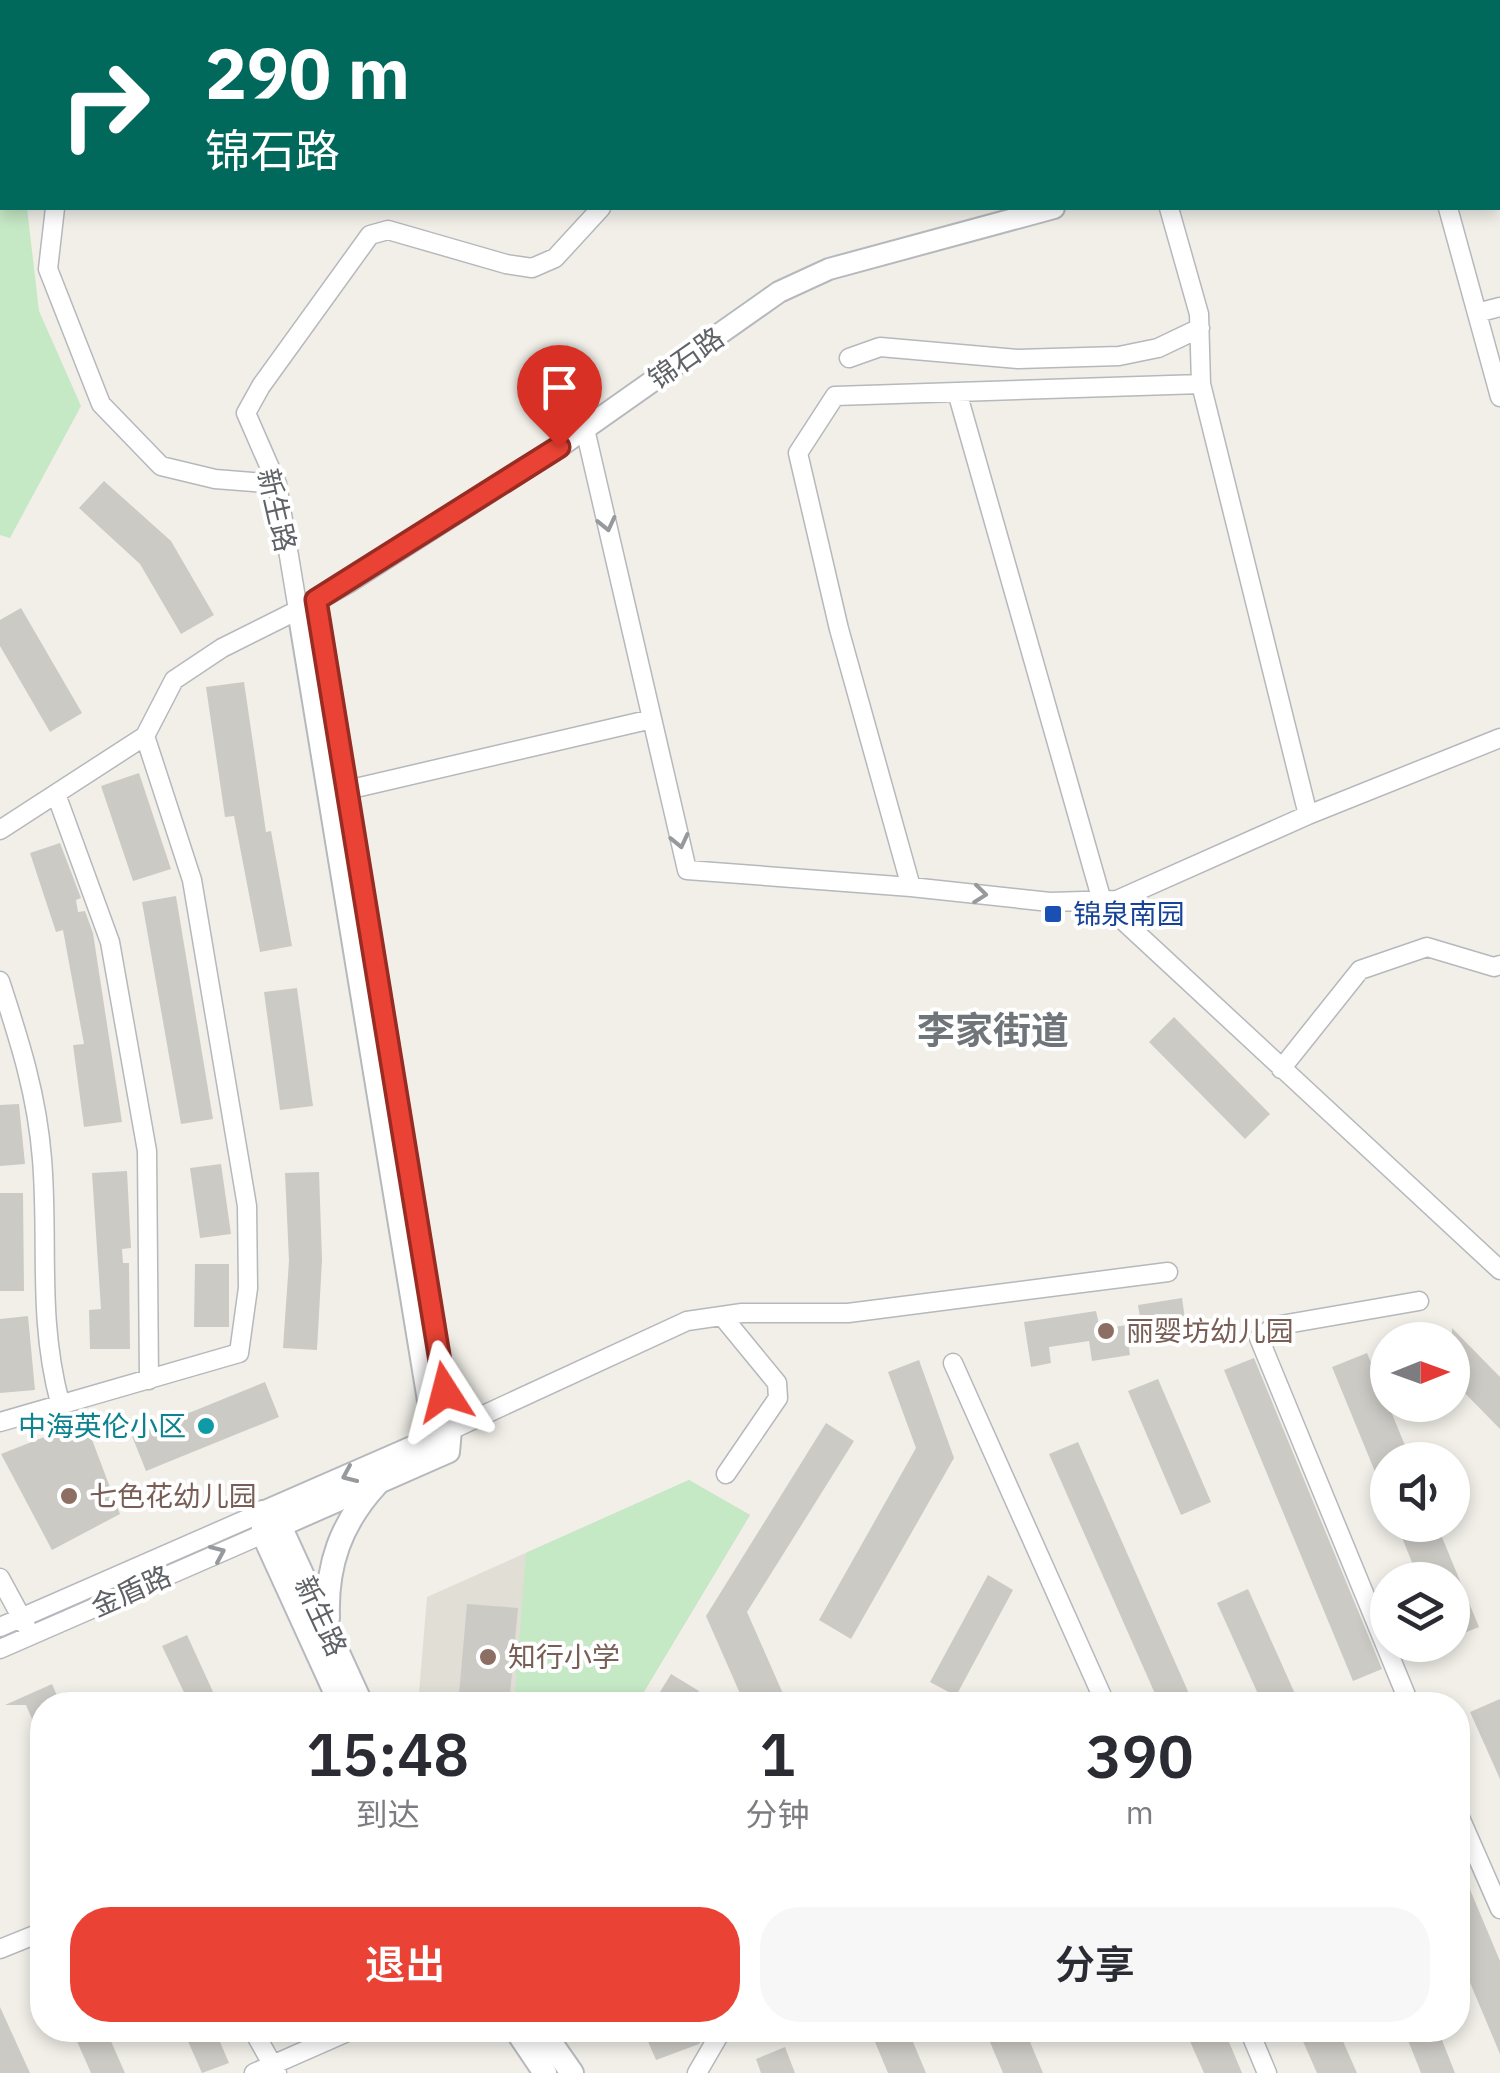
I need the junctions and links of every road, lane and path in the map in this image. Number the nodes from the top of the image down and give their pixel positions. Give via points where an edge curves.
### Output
1 (55, 210) edge
2 (599, 210) edge
3 (1046, 210) edge
4 (1170, 210) edge
5 (1449, 210) edge
6 (1500, 308) edge
7 (1477, 314) junction
8 (1200, 328) junction
9 (848, 358) dead end
10 (1200, 384) junction
11 (957, 392) junction
12 (1500, 397) edge
13 (586, 429) junction
14 (277, 484) junction
15 (307, 605) junction
16 (652, 719) junction
17 (145, 736) junction
18 (1500, 738) edge
19 (346, 790) junction
20 (56, 794) junction
21 (1308, 816) junction
22 (0, 830) edge
23 (911, 887) junction
24 (1102, 901) junction
25 (1500, 965) edge
26 (0, 981) edge
27 (1280, 1069) junction
28 (1500, 1270) edge
29 (1168, 1272) dead end
30 (1419, 1301) dead end
31 (722, 1316) junction
32 (953, 1363) dead end
33 (149, 1380) junction
34 (60, 1403) junction
35 (0, 1422) edge
36 (445, 1440) junction
37 (726, 1474) dead end
38 (377, 1484) junction
39 (269, 1524) junction
40 (0, 1578) edge
41 (21, 1618) junction
42 (0, 1627) edge
43 (328, 1631) junction
44 (31, 1635) junction
45 (0, 1648) edge
46 (336, 1692) edge
47 (356, 1692) edge
48 (1100, 1692) edge
49 (1405, 1692) edge
50 (1470, 1840) edge
51 (1500, 1909) edge
52 (30, 1937) edge
53 (0, 1949) edge
54 (260, 2042) edge
55 (328, 2042) edge
56 (524, 2042) edge
57 (550, 2042) edge
58 (715, 2042) edge
59 (1253, 2042) edge
60 (275, 2069) edge
61 (254, 2073) edge
62 (545, 2073) edge
63 (572, 2073) edge
64 (696, 2073) edge
65 (1267, 2073) edge

1 - 14 street via 48,269 101,404 161,466
2 - 14 street, 新生路 via 555,258 532,268 388,230 370,235 246,412
3 - 13 street, 锦石路 via 829,268 779,292
4 - 8 street
5 - 7 street
6 - 7 street
7 - 12 street
8 - 9 street via 1158,348 1120,356 1018,358 880,347
8 - 10 street
10 - 11 street
10 - 21 street
11 - 23 street via 835,396 798,453
11 - 24 street
13 - 15 street, 锦石路
13 -> 16 street
14 - 15 street, 新生路
15 - 17 street via 174,680
15 - 19 street, 新生路
15 - 36 street, 新生路
16 - 19 street
16 -> 23 street via 687,870
17 - 20 street
17 - 33 street via 192,880 248,1206 248,1288 238,1353
18 - 21 street
19 - 36 street, 新生路
20 - 22 street
20 - 33 street via 110,942 147,1151
21 - 24 street via 1135,894
23 -> 24 street
24 - 27 street
25 - 27 street via 1427,947 1360,970
26 - 34 street via 32,1085 42,1160 43,1295
27 - 28 street
29 - 31 street via 848,1313
30 - 49 street via 1274,1326 1259,1338
31 - 36 street via 688,1321
31 - 37 street via 778,1382 778,1398
32 - 48 street
33 - 34 street
34 - 35 street
36 - 38 street
36 -> 39 street
38 - 39 street
38 - 43 main road via 345,1526 333,1557
39 - 41 street, 金盾路
39 - 43 main road, 新生路
44 -> 39 street, 金盾路
39 - 46 main road, 新生路
40 - 41 street
41 - 42 street, 金盾路
41 - 44 street
43 - 47 main road, 新生路
44 - 45 street, 金盾路
50 - 51 street
52 - 53 street
54 - 60 street
55 - 60 street
56 - 62 main road
57 - 63 main road
58 - 64 street
59 - 65 street
60 - 61 street

